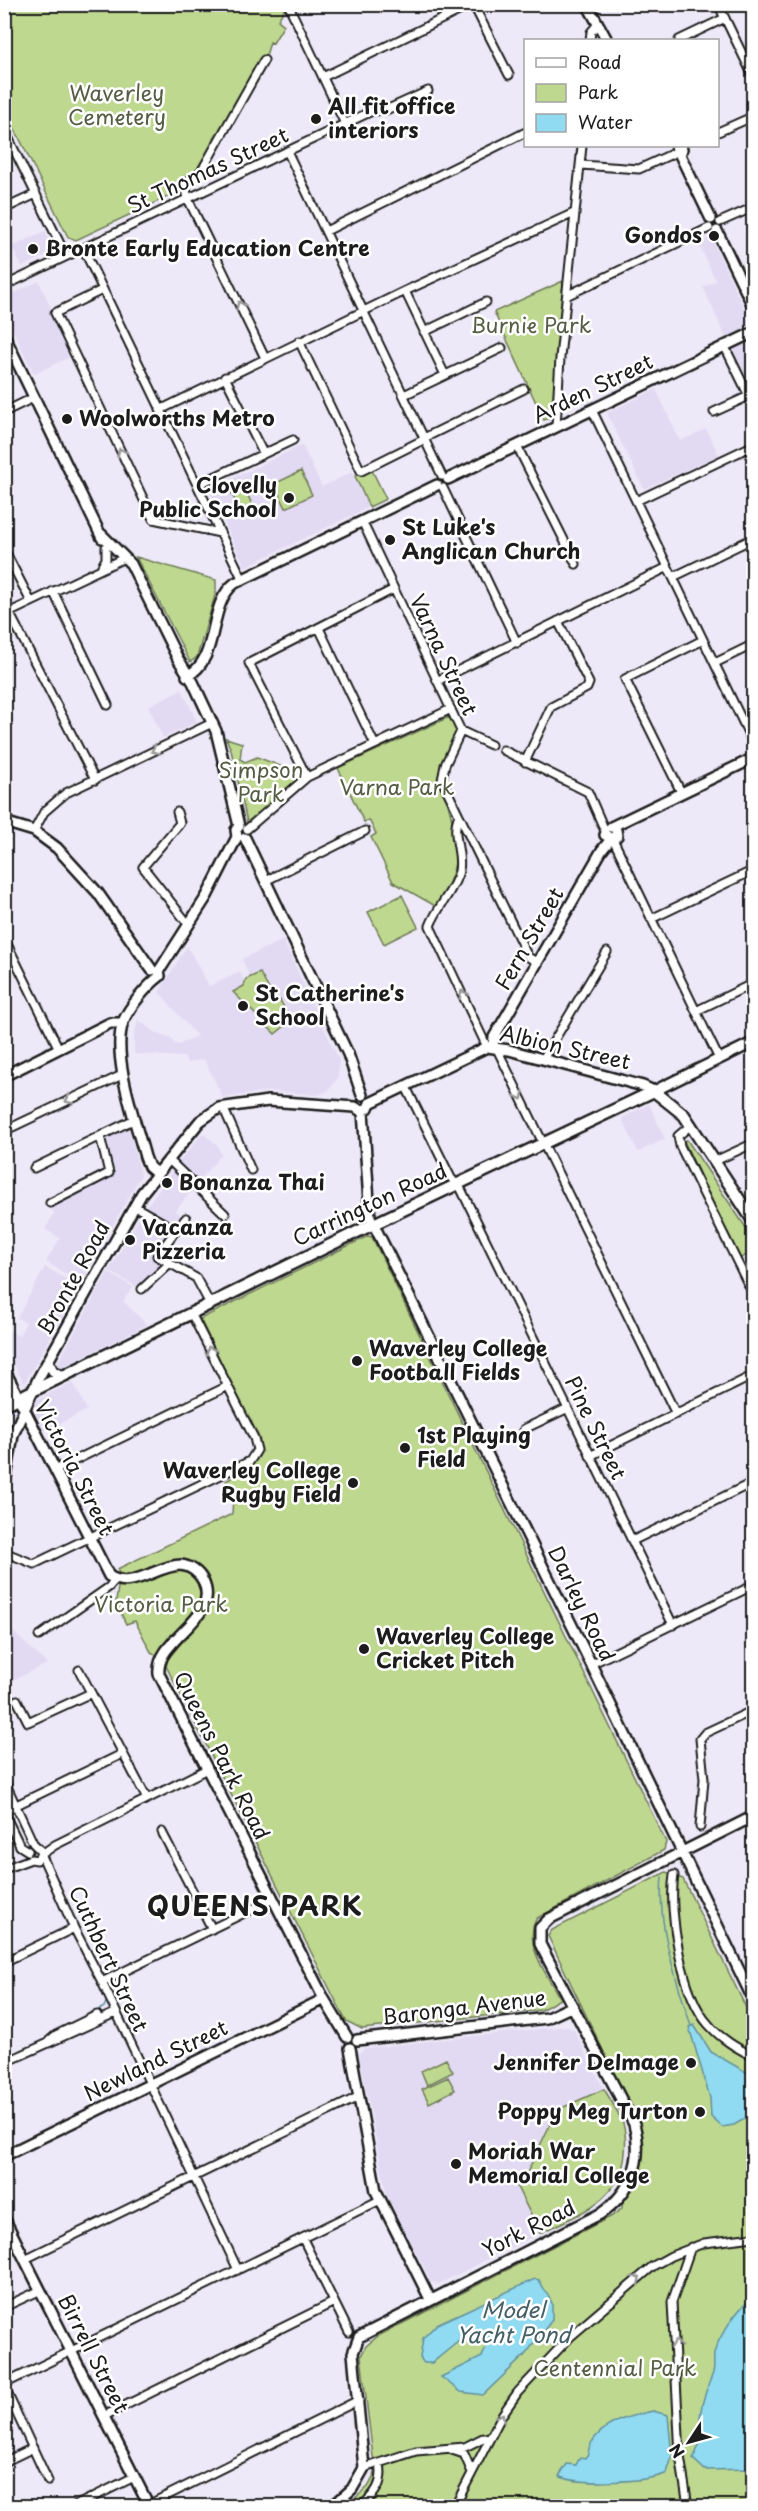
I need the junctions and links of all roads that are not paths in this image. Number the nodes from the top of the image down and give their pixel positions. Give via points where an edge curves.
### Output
1 (288, 4) edge
2 (587, 4) edge
3 (718, 4) edge
4 (468, 6) edge
5 (725, 18) junction
6 (597, 25) junction
7 (590, 39) edge
8 (606, 39) edge
9 (680, 39) edge
10 (264, 60) dead end
11 (509, 75) dead end
12 (323, 77) junction
13 (753, 78) edge
14 (428, 91) dead end
15 (753, 116) edge
16 (345, 124) junction
17 (4, 129) edge
18 (719, 131) edge
19 (524, 132) edge
20 (582, 147) edge
21 (680, 149) edge
22 (287, 151) junction
23 (581, 165) junction
24 (36, 194) junction
25 (188, 199) junction
26 (753, 207) edge
27 (4, 209) edge
28 (574, 213) junction
29 (714, 225) junction
30 (326, 231) junction
31 (83, 248) junction
32 (66, 256) junction
33 (4, 286) edge
34 (102, 290) junction
35 (405, 291) junction
36 (568, 295) junction
37 (486, 302) dead end
38 (753, 308) edge
39 (363, 311) junction
40 (424, 332) junction
41 (753, 332) edge
42 (4, 335) edge
43 (299, 341) junction
44 (724, 345) junction
45 (502, 348) dead end
46 (265, 358) junction
47 (445, 375) junction
48 (225, 377) junction
49 (524, 389) dead end
50 (404, 395) junction
51 (35, 397) junction
52 (160, 410) junction
53 (592, 410) junction
54 (4, 412) edge
55 (714, 412) dead end
56 (556, 426) junction
57 (424, 439) junction
58 (293, 440) dead end
59 (753, 445) edge
60 (517, 446) junction
61 (264, 453) junction
62 (445, 477) junction
63 (197, 485) junction
64 (440, 487) junction
65 (636, 501) junction
66 (362, 521) junction
67 (220, 533) junction
68 (101, 534) junction
69 (753, 538) edge
70 (106, 547) junction
71 (4, 549) edge
72 (121, 557) junction
73 (576, 564) dead end
74 (102, 567) junction
75 (668, 567) junction
76 (673, 578) junction
77 (242, 579) junction
78 (394, 589) junction
79 (53, 591) junction
80 (31, 602) junction
81 (7, 614) edge
82 (558, 621) junction
83 (319, 628) junction
84 (703, 640) junction
85 (517, 642) junction
86 (753, 644) edge
87 (715, 663) junction
88 (187, 676) junction
89 (437, 681) junction
90 (108, 705) dead end
91 (451, 709) junction
92 (208, 725) junction
93 (461, 731) junction
94 (218, 741) junction
95 (375, 745) junction
96 (491, 745) dead end
97 (753, 745) edge
98 (503, 750) dead end
99 (753, 758) edge
100 (525, 762) junction
101 (307, 777) junction
102 (94, 780) junction
103 (681, 792) junction
104 (177, 812) dead end
105 (459, 815) junction
106 (4, 822) edge
107 (34, 831) junction
108 (365, 831) dead end
109 (242, 832) junction
110 (611, 833) junction
111 (753, 870) edge
112 (265, 881) junction
113 (651, 919) junction
114 (189, 925) junction
115 (4, 938) edge
116 (607, 952) dead end
117 (537, 962) junction
118 (155, 974) junction
119 (753, 983) edge
120 (137, 1003) junction
121 (696, 1011) junction
122 (123, 1023) junction
123 (753, 1042) edge
124 (492, 1047) junction
125 (58, 1049) junction
126 (543, 1059) junction
127 (719, 1059) junction
128 (122, 1075) junction
129 (4, 1076) edge
130 (631, 1082) junction
131 (406, 1087) junction
132 (127, 1089) junction
133 (654, 1091) junction
134 (362, 1095) junction
135 (370, 1103) junction
136 (630, 1103) junction
137 (223, 1107) junction
138 (359, 1109) junction
139 (135, 1119) junction
140 (691, 1125) junction
141 (4, 1131) edge
142 (100, 1136) junction
143 (753, 1143) edge
144 (544, 1144) junction
145 (168, 1159) junction
146 (715, 1161) junction
147 (34, 1168) dead end
148 (251, 1170) dead end
149 (156, 1173) junction
150 (457, 1185) junction
151 (50, 1203) dead end
152 (134, 1206) junction
153 (225, 1214) dead end
154 (186, 1218) dead end
155 (753, 1222) edge
156 (374, 1224) junction
157 (176, 1230) junction
158 (170, 1263) junction
159 (142, 1288) dead end
160 (753, 1296) edge
161 (210, 1304) junction
162 (191, 1313) junction
163 (48, 1361) junction
164 (4, 1369) edge
165 (753, 1375) edge
166 (64, 1376) junction
167 (228, 1386) junction
168 (31, 1393) junction
169 (22, 1403) junction
170 (4, 1405) edge
171 (566, 1409) junction
172 (676, 1414) junction
173 (524, 1429) dead end
174 (590, 1456) junction
175 (55, 1470) junction
176 (753, 1482) edge
177 (4, 1490) edge
178 (90, 1539) junction
179 (632, 1541) junction
180 (4, 1552) edge
181 (115, 1580) junction
182 (753, 1585) edge
183 (673, 1625) junction
184 (39, 1636) dead end
185 (591, 1664) junction
186 (79, 1670) dead end
187 (91, 1693) junction
188 (17, 1700) dead end
189 (753, 1710) edge
190 (118, 1756) dead end
191 (207, 1770) junction
192 (4, 1780) edge
193 (147, 1799) junction
194 (15, 1806) junction
195 (4, 1812) edge
196 (751, 1817) edge
197 (700, 1827) dead end
198 (753, 1829) edge
199 (162, 1832) dead end
200 (685, 1850) junction
201 (40, 1851) junction
202 (29, 1854) junction
203 (5, 1869) edge
204 (674, 1875) dead end
205 (273, 1899) junction
206 (74, 1928) junction
207 (212, 1929) junction
208 (4, 1962) edge
209 (102, 1982) junction
210 (324, 1999) junction
211 (753, 2001) edge
212 (573, 2006) junction
213 (562, 2011) junction
214 (115, 2013) junction
215 (97, 2015) dead end
216 (583, 2026) junction
217 (347, 2037) junction
218 (357, 2040) junction
219 (49, 2041) junction
220 (350, 2048) junction
221 (753, 2057) edge
222 (4, 2062) edge
223 (149, 2084) junction
224 (358, 2097) junction
225 (4, 2156) edge
226 (194, 2177) junction
227 (380, 2200) junction
228 (4, 2218) edge
229 (753, 2237) edge
230 (303, 2239) junction
231 (691, 2247) junction
232 (26, 2259) junction
233 (238, 2270) junction
234 (40, 2290) junction
235 (430, 2299) junction
236 (334, 2302) junction
237 (4, 2307) edge
238 (349, 2332) dead end
239 (73, 2352) junction
240 (4, 2385) edge
241 (358, 2400) junction
242 (104, 2416) junction
243 (489, 2439) junction
244 (33, 2448) junction
245 (441, 2448) junction
246 (4, 2462) edge
247 (380, 2464) junction
248 (364, 2468) junction
249 (471, 2470) junction
250 (134, 2477) junction
251 (48, 2481) dead end
252 (75, 2506) edge
253 (148, 2506) edge
254 (333, 2506) edge
255 (361, 2506) edge
256 (455, 2506) edge
257 (688, 2506) edge

1 - 12 street
2 - 6 main road
3 - 5 street
4 - 11 street
4 - 12 street
5 - 9 street
5 - 13 street
6 - 7 street
6 - 8 main road
10 - 25 street via 201,172 185,184
12 - 16 street
14 - 16 street, St Thomas Street
15 - 18 street
16 - 22 street, St Thomas Street
17 - 24 street
19 - 30 street
20 - 23 street
21 - 23 street via 639,169
21 - 29 main road
22 - 25 street, St Thomas Street
22 - 30 street
23 - 28 street
24 - 27 street
24 - 32 street
25 - 31 street, St Thomas Street
46 -> 25 street
26 - 29 street
28 - 35 street
28 - 36 street
29 - 36 street
29 - 38 main road
30 - 39 street
31 - 32 street, St Thomas Street
31 - 34 street
32 - 33 street, St Thomas Street
34 - 52 street
67 -> 34 street via 153,519 55,314
35 - 39 street
35 - 40 street
36 - 56 street
37 - 40 street
39 - 43 street
39 - 50 street
40 - 47 street
41 - 44 main road, Arden Street
42 - 51 main road
43 - 46 street
43 - 57 street via 361,471
44 - 53 main road, Arden Street
44 - 55 street via 749,396
45 - 47 street
46 - 48 street
47 - 50 street
48 - 52 street
48 - 61 street
49 - 57 street
50 - 57 street
51 - 54 street
51 - 68 main road
52 - 63 street
53 - 56 main road, Arden Street
53 - 65 street
56 - 60 main road, Arden Street
57 - 62 street
58 - 61 street
59 - 65 street
60 - 62 main road, Arden Street
60 - 73 street
61 - 63 street
62 - 64 main road via 448,485
63 - 67 street
64 - 66 main road
64 - 85 street
65 - 75 street
66 - 77 main road
66 - 78 street, Varna Street
67 - 77 street
68 - 70 main road
68 - 72 main road
69 - 76 street
70 - 72 main road
70 - 74 street
71 - 80 street
72 - 74 street
72 - 88 main road via 131,564
74 - 79 street
75 - 76 street
75 - 82 street
76 - 84 street
77 - 88 main road via 227,590 202,663
78 - 83 street
78 - 89 street, Varna Street
79 - 80 street
79 - 90 street
80 - 81 street
81 - 102 street
82 - 85 street
82 - 100 street via 589,683 551,707
83 - 95 street
83 - 101 street via 249,663
84 - 87 street
84 - 103 street via 625,679
85 - 89 street
86 - 87 street
87 - 97 street
88 - 92 main road
88 - 94 main road
89 - 91 street, Varna Street
91 - 93 street, Varna Street
91 - 95 street
92 - 94 main road
92 -> 102 street
93 - 96 street
93 - 105 street, Varna Street via 442,774
94 - 109 main road
95 - 101 street
98 - 100 street
99 - 103 main road, Fern Street
100 - 110 street via 588,792
101 - 109 street
102 - 107 street via 66,794 44,812
103 - 110 main road, Fern Street via 631,816
104 - 114 street via 180,823 142,867
105 - 117 street, Varna Street via 528,957
124 -> 105 street via 430,926 459,869 455,827
106 - 107 main road
107 - 118 main road via 57,848 98,893
108 - 112 street
109 - 112 main road
109 - 114 main road
110 - 113 street
110 - 117 main road, Fern Street
111 - 113 street
112 - 134 main road via 348,1054
113 - 121 street
114 - 118 main road
115 - 125 street
116 - 126 street
117 - 124 main road, Fern Street via 496,1033
118 - 120 main road
119 - 121 street
120 - 122 main road
120 - 132 main road via 128,1031
121 - 127 street
122 - 125 main road via 110,1023
122 - 128 main road
123 - 127 main road, Carrington Road
124 - 126 main road, Albion Street
124 - 131 main road, Albion Street
124 -> 144 street
125 - 129 main road
126 - 130 main road, Albion Street
127 - 133 main road, Carrington Road
128 - 132 main road
128 -> 141 street
130 - 133 main road, Albion Street
130 - 136 main road via 635,1092
131 - 135 main road, Albion Street
131 - 150 street, Pine Street
132 - 139 main road
133 - 136 main road, Carrington Road
133 - 140 main road
134 - 135 main road
134 - 138 main road via 355,1100
135 - 138 main road
136 - 144 main road, Carrington Road
137 - 138 main road via 268,1101
137 - 145 main road via 204,1117
137 - 148 street
138 - 156 main road, Darley Road via 369,1215
139 - 142 street
139 - 149 main road via 147,1163
140 - 146 main road
140 - 160 street via 678,1136 680,1146
142 - 147 street
142 - 151 street via 109,1173
143 - 146 street
144 - 150 main road, Carrington Road
144 - 172 street
145 - 149 main road
145 - 153 street
146 - 155 main road
149 - 152 main road, Bronte Road
150 - 156 main road, Carrington Road
150 - 171 street, Pine Street
152 - 157 street
152 - 163 main road, Bronte Road
154 - 157 street
156 - 161 main road, Carrington Road
156 - 185 main road, Darley Road
157 - 158 street via 157,1256
158 - 159 street
158 - 161 street via 196,1278
161 - 162 main road, Carrington Road
162 - 166 main road, Carrington Road
167 -> 162 street
163 - 166 main road via 53,1371
163 - 168 main road, Bronte Road
164 - 169 main road, Victoria Street
165 - 172 street
166 - 168 main road, Carrington Road
167 - 175 street
167 - 178 street via 256,1445 250,1461
168 - 169 main road, Carrington Road
169 - 170 main road, Carrington Road
169 - 175 main road, Victoria Street
169 - 177 main road
171 - 173 street
171 - 174 street, Pine Street
172 - 174 street
174 - 179 street, Pine Street
175 - 178 main road, Victoria Street
176 - 179 street
178 - 180 street via 34,1564
178 - 181 main road, Victoria Street
179 - 183 street, Pine Street
181 - 184 street
181 - 191 main road, Queens Park Road via 129,1581 181,1565 197,1572 204,1582 206,1599 201,1610 163,1657 158,1669
182 - 183 street
183 - 185 street
185 - 200 main road, Darley Road
186 - 187 street
187 - 188 street via 28,1722
187 - 193 street
189 - 197 street via 701,1737 704,1779
190 - 194 street
191 - 193 street
191 - 205 main road, Queens Park Road
192 - 194 street, Cuthbert Street
193 - 201 street
194 - 195 street
194 - 201 street, Cuthbert Street
195 - 202 street via 20,1846
196 - 198 street
196 - 200 main road
199 - 207 street
200 - 211 main road, Darley Road
200 - 212 main road, York Road via 542,1925 540,1944
201 - 202 street
201 - 202 street via 37,1860
201 - 206 street, Cuthbert Street
202 - 203 street
204 - 221 street via 677,1941 695,2002 715,2032
205 - 207 street
205 - 210 main road, Queens Park Road
206 - 208 street
206 - 209 street, Cuthbert Street
207 - 209 street
209 - 214 street, Cuthbert Street
210 - 217 main road, Queens Park Road
210 - 223 main road, Newland Street
212 - 213 main road, Baronga Avenue
212 - 216 main road, York Road
213 - 216 main road
213 - 218 main road, Baronga Avenue via 547,2018
214 - 219 street
214 - 223 street, Cuthbert Street
215 - 219 street
216 - 235 main road, York Road via 634,2124 638,2157 629,2184 615,2203 600,2214
217 - 218 main road
217 - 220 main road via 345,2042
218 - 220 main road via 356,2046
219 - 222 street
220 - 224 main road
223 - 225 main road, Newland Street
223 - 226 street, Cuthbert Street
224 - 226 street
224 - 227 main road
226 - 232 street
226 - 233 street, Cuthbert Street
227 - 230 street
227 - 235 main road
228 - 232 main road, Birrell Street
229 - 231 street
230 - 233 street
230 - 236 street
243 -> 231 street via 518,2392 571,2336 653,2266
257 -> 231 street via 680,2456 672,2302
232 - 234 main road, Birrell Street
233 - 239 street
234 - 237 street
234 - 239 main road, Birrell Street
235 - 241 main road, York Road via 356,2341
236 - 238 street
236 - 242 street
239 - 240 street
239 - 242 main road, Birrell Street
240 - 244 street
241 - 248 main road, York Road
241 - 253 street
242 - 250 main road, Birrell Street
243 - 245 street via 465,2447
243 - 249 street
244 - 246 street
244 - 251 street
245 - 247 street via 405,2454
245 - 249 street via 464,2454
247 - 248 street
247 - 255 street via 378,2489
248 - 254 main road via 352,2489
249 - 256 street
250 - 252 street
250 - 253 main road, Birrell Street

